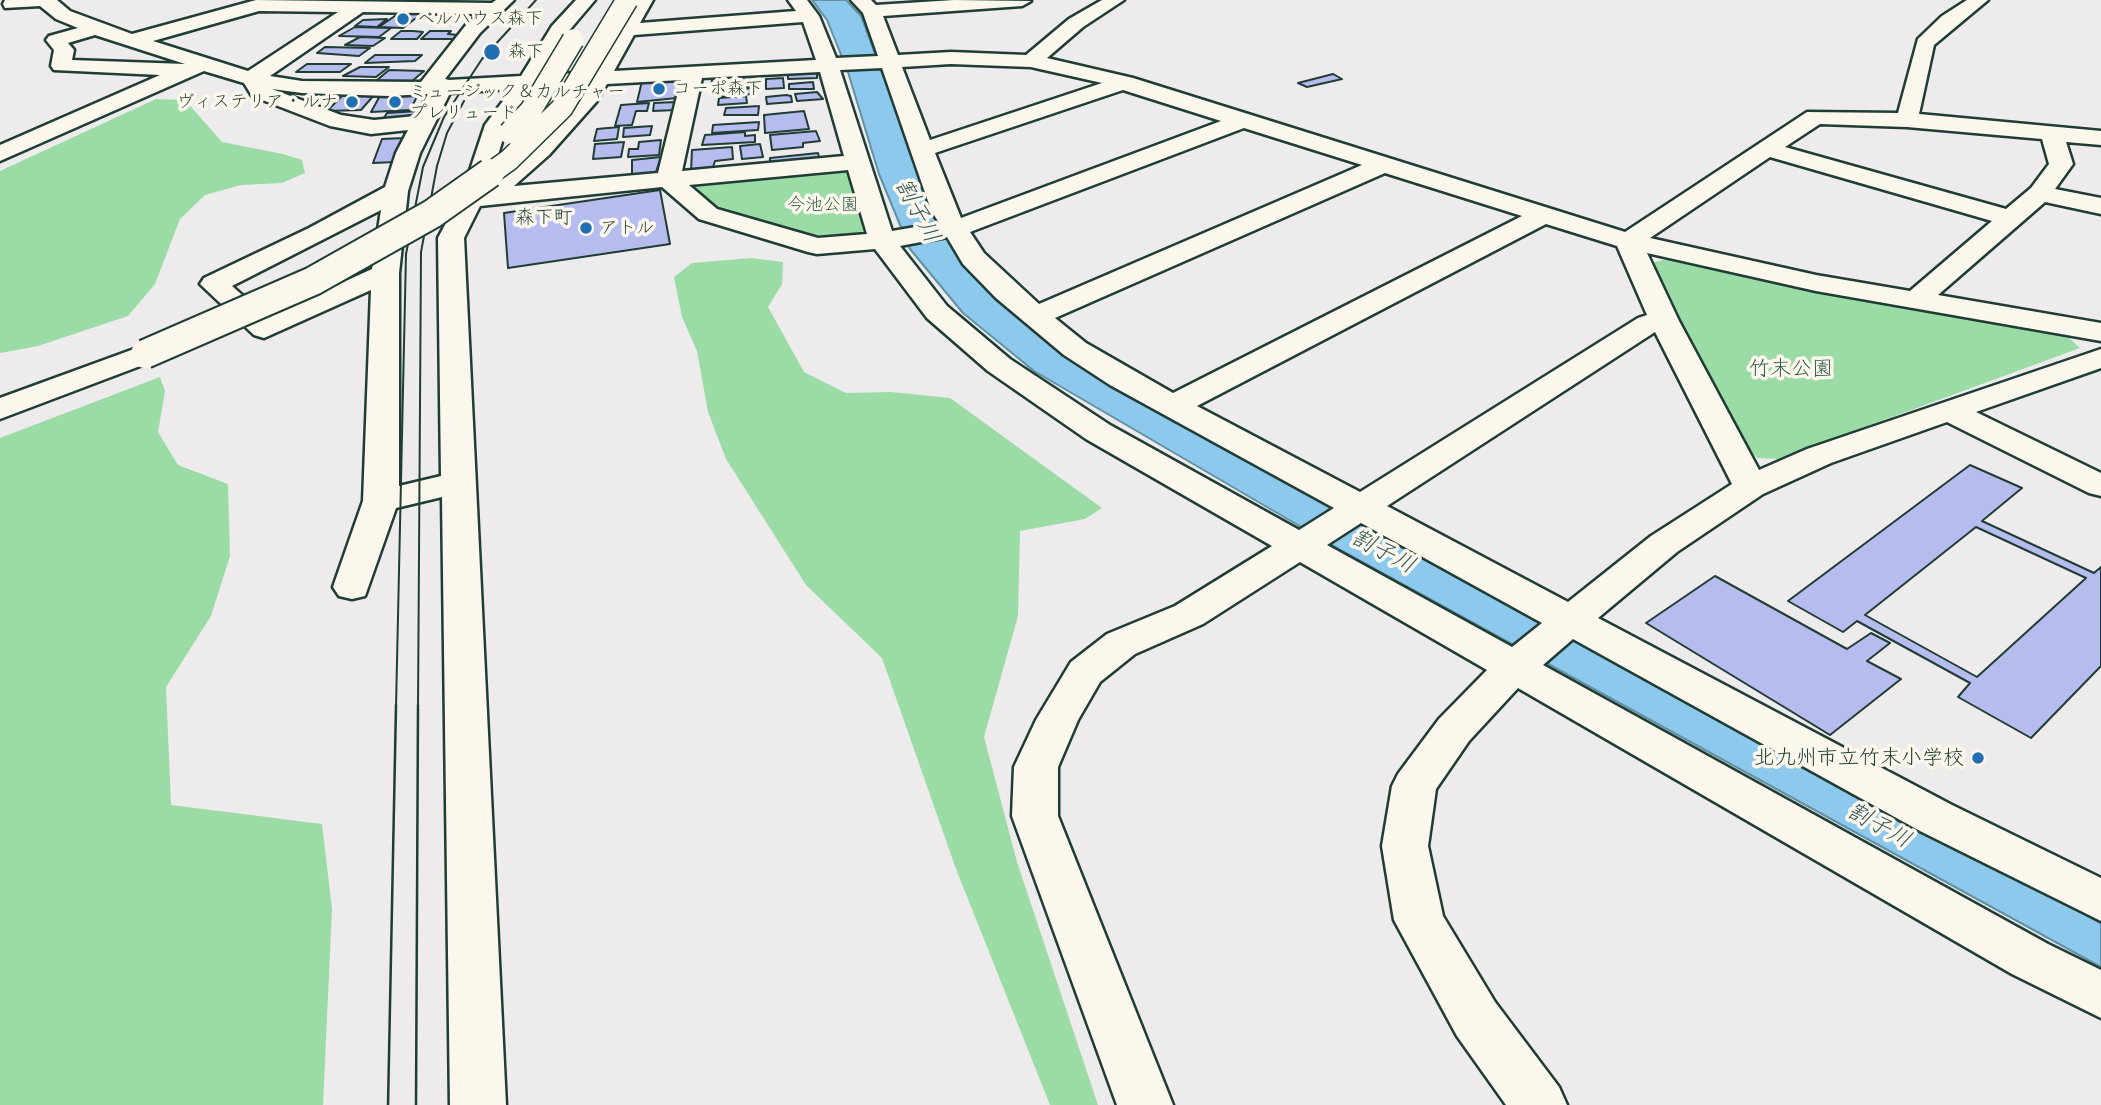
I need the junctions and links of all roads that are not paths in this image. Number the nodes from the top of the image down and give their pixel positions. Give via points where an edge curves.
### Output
1 (79, 0) edge
2 (586, 0) edge
3 (603, 0) edge
4 (627, 0) edge
5 (643, 0) edge
6 (797, 0) edge
7 (1021, 0) edge
8 (1115, 0) edge
9 (1979, 0) edge
10 (47, 1) edge
11 (257, 2) edge
12 (12, 4) dead end
13 (362, 4) edge
14 (500, 5) edge
15 (866, 6) edge
16 (810, 16) junction
17 (1076, 23) junction
18 (96, 29) junction
19 (624, 30) junction
20 (134, 40) junction
21 (1031, 61) junction
22 (889, 62) junction
23 (833, 64) junction
24 (193, 67) junction
25 (693, 72) junction
26 (601, 77) junction
27 (251, 79) junction
28 (528, 82) junction
29 (1126, 82) junction
30 (436, 86) junction
31 (1907, 120) junction
32 (1242, 121) junction
33 (423, 122) junction
34 (2052, 133) junction
35 (2101, 138) edge
36 (922, 149) junction
37 (1766, 149) junction
38 (0, 154) edge
39 (858, 162) junction
40 (1383, 165) junction
41 (668, 180) junction
42 (396, 191) junction
43 (2040, 193) junction
44 (488, 196) junction
45 (2101, 206) edge
46 (1542, 216) junction
47 (2008, 218) junction
48 (954, 228) junction
49 (451, 238) junction
50 (886, 240) junction
51 (1628, 241) junction
52 (385, 273) junction
53 (1915, 302) junction
54 (1034, 317) junction
55 (1664, 321) junction
56 (2101, 332) edge
57 (136, 347) junction
58 (2101, 358) edge
59 (0, 386) edge
60 (1173, 406) junction
61 (0, 409) edge
62 (1947, 410) junction
63 (457, 483) junction
64 (2101, 486) edge
65 (1751, 487) junction
66 (381, 501) junction
67 (1356, 508) junction
68 (1304, 543) junction
69 (352, 587) dead end
70 (1569, 622) junction
71 (1518, 664) junction
72 (2101, 901) edge
73 (2101, 995) edge
74 (478, 1105) edge
75 (1145, 1105) edge
76 (1539, 1105) edge

1 - 10 street
2 - 28 street via 559,30
3 - 57 street, bridge via 531,110 498,145 390,219
4 - 57 street, bridge via 562,108 509,160 432,214 313,281
5 - 19 street
6 - 16 street
7 - 15 street
7 - 17 street
8 - 17 street
9 - 31 street via 1925,43
10 - 12 street
10 - 18 street via 63,15
11 - 13 street
11 - 20 street
13 - 14 street
13 - 27 street
14 - 30 street via 473,29
15 - 22 street
16 - 19 street
16 - 23 street
17 - 21 street
18 - 20 street
18 - 24 street via 56,40 64,50 61,66
19 - 26 street
20 - 24 street
21 - 22 street via 951,58
21 - 29 street
22 - 23 street
22 - 36 street
23 - 25 street
23 - 39 street
24 - 27 street
24 - 38 street
25 - 26 street
25 - 41 street
26 - 28 street
26 - 44 street via 568,122
27 - 30 street via 343,89
27 - 33 street via 275,98 338,121 371,127
28 - 30 street
28 - 49 street via 496,125 475,191
29 - 32 street
29 - 36 street
30 - 33 street
31 - 34 street
31 - 37 street via 1815,117
32 - 40 street
32 - 48 street
33 - 42 street
34 - 35 street
34 - 43 street via 2062,164
36 - 48 street
37 - 47 street
37 - 51 street
39 - 41 street
39 - 50 street
40 - 46 street
40 - 54 street
41 - 44 street
41 - 50 street via 708,214 739,225 817,246
42 - 52 street
42 - 52 street via 214,284 264,329
43 - 45 street
43 - 47 street
44 - 49 street
46 - 51 street
46 - 60 street
47 - 53 street
48 - 50 street
48 - 54 street via 973,258
49 - 63 street
50 - 68 street via 937,312 999,365 1098,432
51 - 53 street
51 - 55 street
52 - 66 street
53 - 56 street
54 - 60 street via 1121,378
55 - 65 street
55 - 67 street via 1648,324
57 - 59 street
57 - 61 street
58 - 62 street
60 - 67 street
62 - 64 street
62 - 65 street via 1819,456
63 - 66 street
63 - 74 street
65 - 70 street via 1664,544
66 - 69 street
67 - 68 street
67 - 70 street
68 - 71 street
68 - 75 street via 1189,615 1121,644 1085,672 1036,767 1035,816
70 - 71 street
70 - 72 street
71 - 73 street via 2018,952
71 - 76 street via 1454,730 1415,786 1405,846 1419,920 1476,1019

